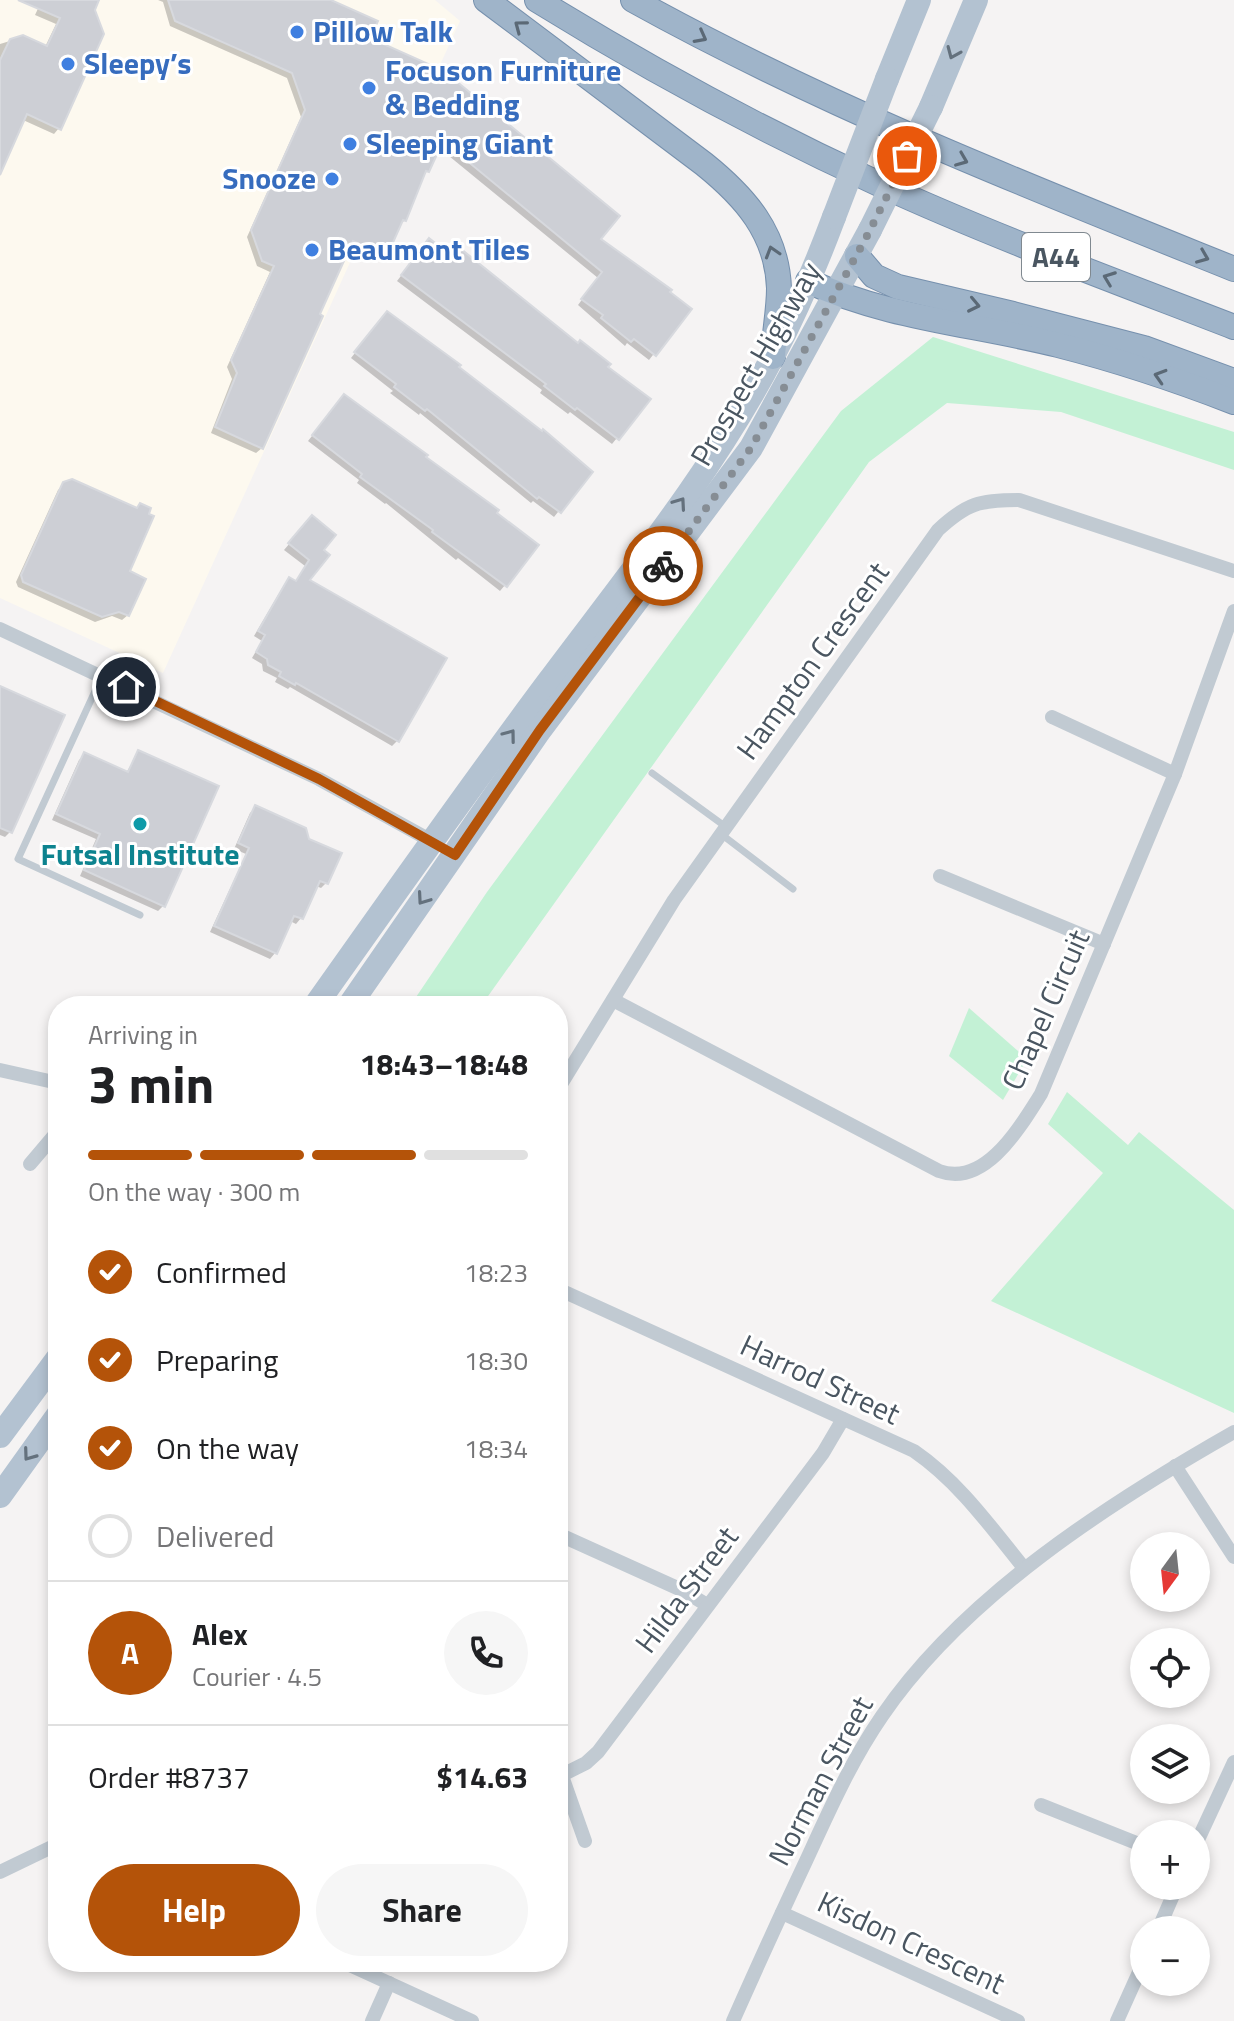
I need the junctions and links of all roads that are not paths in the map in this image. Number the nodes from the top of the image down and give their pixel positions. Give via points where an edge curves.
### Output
1 (486, 0) edge
2 (537, 0) edge
3 (633, 0) edge
4 (919, 0) edge
5 (976, 0) edge
6 (857, 256) junction
7 (1234, 269) edge
8 (808, 281) junction
9 (836, 294) junction
10 (1234, 327) edge
11 (773, 357) junction
12 (1234, 381) edge
13 (1234, 402) edge
14 (1234, 571) edge
15 (1234, 611) edge
16 (0, 629) edge
17 (102, 676) junction
18 (1052, 717) dead end
19 (652, 773) dead end
20 (1175, 774) junction
21 (724, 831) junction
22 (431, 841) junction
23 (455, 855) junction
24 (940, 876) dead end
25 (793, 889) dead end
26 (140, 915) dead end
27 (1104, 944) junction
28 (322, 996) edge
29 (356, 996) edge
30 (613, 1000) junction
31 (0, 1070) edge
32 (568, 1073) edge
33 (48, 1081) edge
34 (48, 1143) edge
35 (30, 1164) dead end
36 (568, 1294) edge
37 (48, 1371) edge
38 (843, 1419) junction
39 (48, 1429) edge
40 (1234, 1432) edge
41 (0, 1436) edge
42 (1175, 1466) junction
43 (0, 1496) edge
44 (568, 1539) edge
45 (1234, 1557) edge
46 (1024, 1568) junction
47 (707, 1605) junction
48 (1234, 1762) edge
49 (568, 1773) edge
50 (568, 1797) edge
51 (1041, 1805) dead end
52 (1207, 1820) edge
53 (1130, 1840) edge
54 (585, 1841) dead end
55 (48, 1849) edge
56 (0, 1872) edge
57 (782, 1913) junction
58 (365, 1972) edge
59 (389, 1983) junction
60 (1130, 1992) edge
61 (372, 2021) edge
62 (472, 2021) edge
63 (733, 2021) edge
64 (1018, 2021) edge
65 (1117, 2021) edge

11 -> 1 highway via 776,265 747,203 713,171
10 -> 2 highway, A44 via 880,185 716,104
3 -> 7 highway, A44 via 953,157
4 - 8 main road, Prospect Highway, bridge
5 -> 6 main road, Prospect Highway, bridge via 931,107
6 - 9 main road, Prospect Highway
6 -> 12 highway via 874,276 898,287 1144,348
8 - 9 highway
8 - 11 main road, Prospect Highway
13 -> 9 highway via 1059,345
9 - 23 main road, Prospect Highway via 751,448 540,730
22 -> 11 main road, Prospect Highway via 650,546
14 - 21 street, Hampton Crescent via 1019,500 987,500 957,512 938,530
15 - 20 street, Chapel Circuit
16 - 17 street
17 - 22 street via 307,773
17 - 26 lane via 18,859
18 - 20 street
19 - 21 lane
20 - 27 street, Chapel Circuit
21 - 25 lane
21 - 30 street, Hampton Crescent
22 - 23 street
22 - 28 main road, Prospect Highway
23 -> 29 main road, Prospect Highway
24 - 27 street
27 - 30 street, Chapel Circuit via 1041,1094 991,1158 963,1175 939,1171
30 - 32 street, Hampton Crescent
31 - 33 street
34 - 35 street
36 - 38 street, Harrod Street
37 - 41 main road
38 - 46 street, Harrod Street via 937,1467
38 - 47 street, Hilda Street
39 -> 43 main road
40 - 42 street, Norman Street
42 - 45 street
42 - 46 street, Norman Street
44 - 47 street
46 - 57 street, Norman Street via 929,1657 882,1716 840,1788
47 - 49 street, Hilda Street via 598,1752
48 - 52 street
50 - 54 street
51 - 53 street
55 - 56 street
57 - 63 street, Norman Street
57 - 64 street, Kisdon Crescent
58 - 59 street
59 - 61 street
59 - 62 street
60 - 65 street

